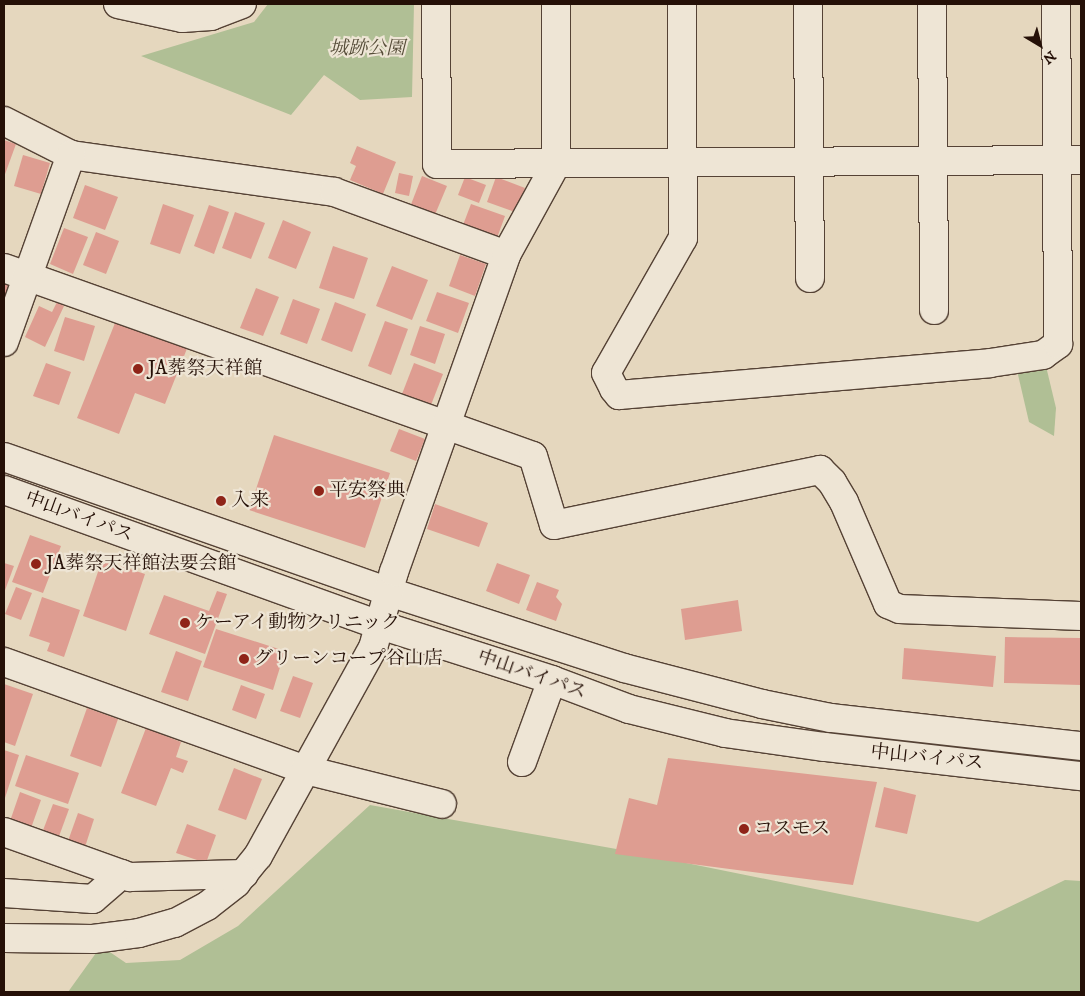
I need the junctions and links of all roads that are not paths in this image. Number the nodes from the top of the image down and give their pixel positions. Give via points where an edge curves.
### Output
1 (118, 4) edge
2 (242, 4) edge
3 (436, 4) edge
4 (556, 4) edge
5 (682, 4) edge
6 (808, 4) edge
7 (932, 4) edge
8 (1056, 4) edge
9 (4, 121) edge
10 (71, 155) junction
11 (1069, 160) edge
12 (933, 161) junction
13 (809, 162) junction
14 (682, 163) junction
15 (556, 164) junction
16 (506, 255) junction
17 (16, 272) edge
18 (810, 278) dead end
19 (934, 310) dead end
20 (4, 342) edge
21 (446, 425) junction
22 (4, 457) edge
23 (4, 490) edge
24 (388, 592) junction
25 (1081, 616) edge
26 (380, 625) junction
27 (4, 662) edge
28 (552, 680) junction
29 (1081, 746) edge
30 (522, 762) dead end
31 (306, 770) junction
32 (1081, 776) edge
33 (442, 804) dead end
34 (4, 832) edge
35 (122, 874) junction
36 (244, 874) junction
37 (4, 893) edge
38 (4, 938) edge

1 - 2 street via 182,18 211,16
3 - 15 street via 437,164
4 - 15 street
5 - 14 street
6 - 13 street
7 - 12 street
8 - 11 street
9 - 10 street
10 - 16 street via 334,192
10 - 17 street
11 - 12 street
11 - 14 street via 1058,344 1043,355 990,363 620,395 606,373 683,238
12 - 13 street
12 - 19 street
13 - 14 street
13 - 18 street
14 - 15 street
15 - 16 street
16 - 21 street
17 - 20 street
17 - 21 street
21 - 24 street
21 - 25 street via 533,456 554,525 820,470 844,502 888,604 900,609
22 - 24 street, 中山バイパス
23 - 26 street, 中山バイパス
24 - 26 street
24 - 29 street, 中山バイパス via 624,668 762,704 831,718
26 - 28 street, 中山バイパス
26 - 31 street via 373,648
27 - 31 street
28 - 30 street
28 - 32 street, 中山バイパス via 629,709 725,733
31 - 33 street
31 - 36 street via 258,856
34 - 35 street
35 - 36 street via 130,877
35 - 37 street via 93,899
36 - 38 street via 207,906 175,923 139,933 93,939

